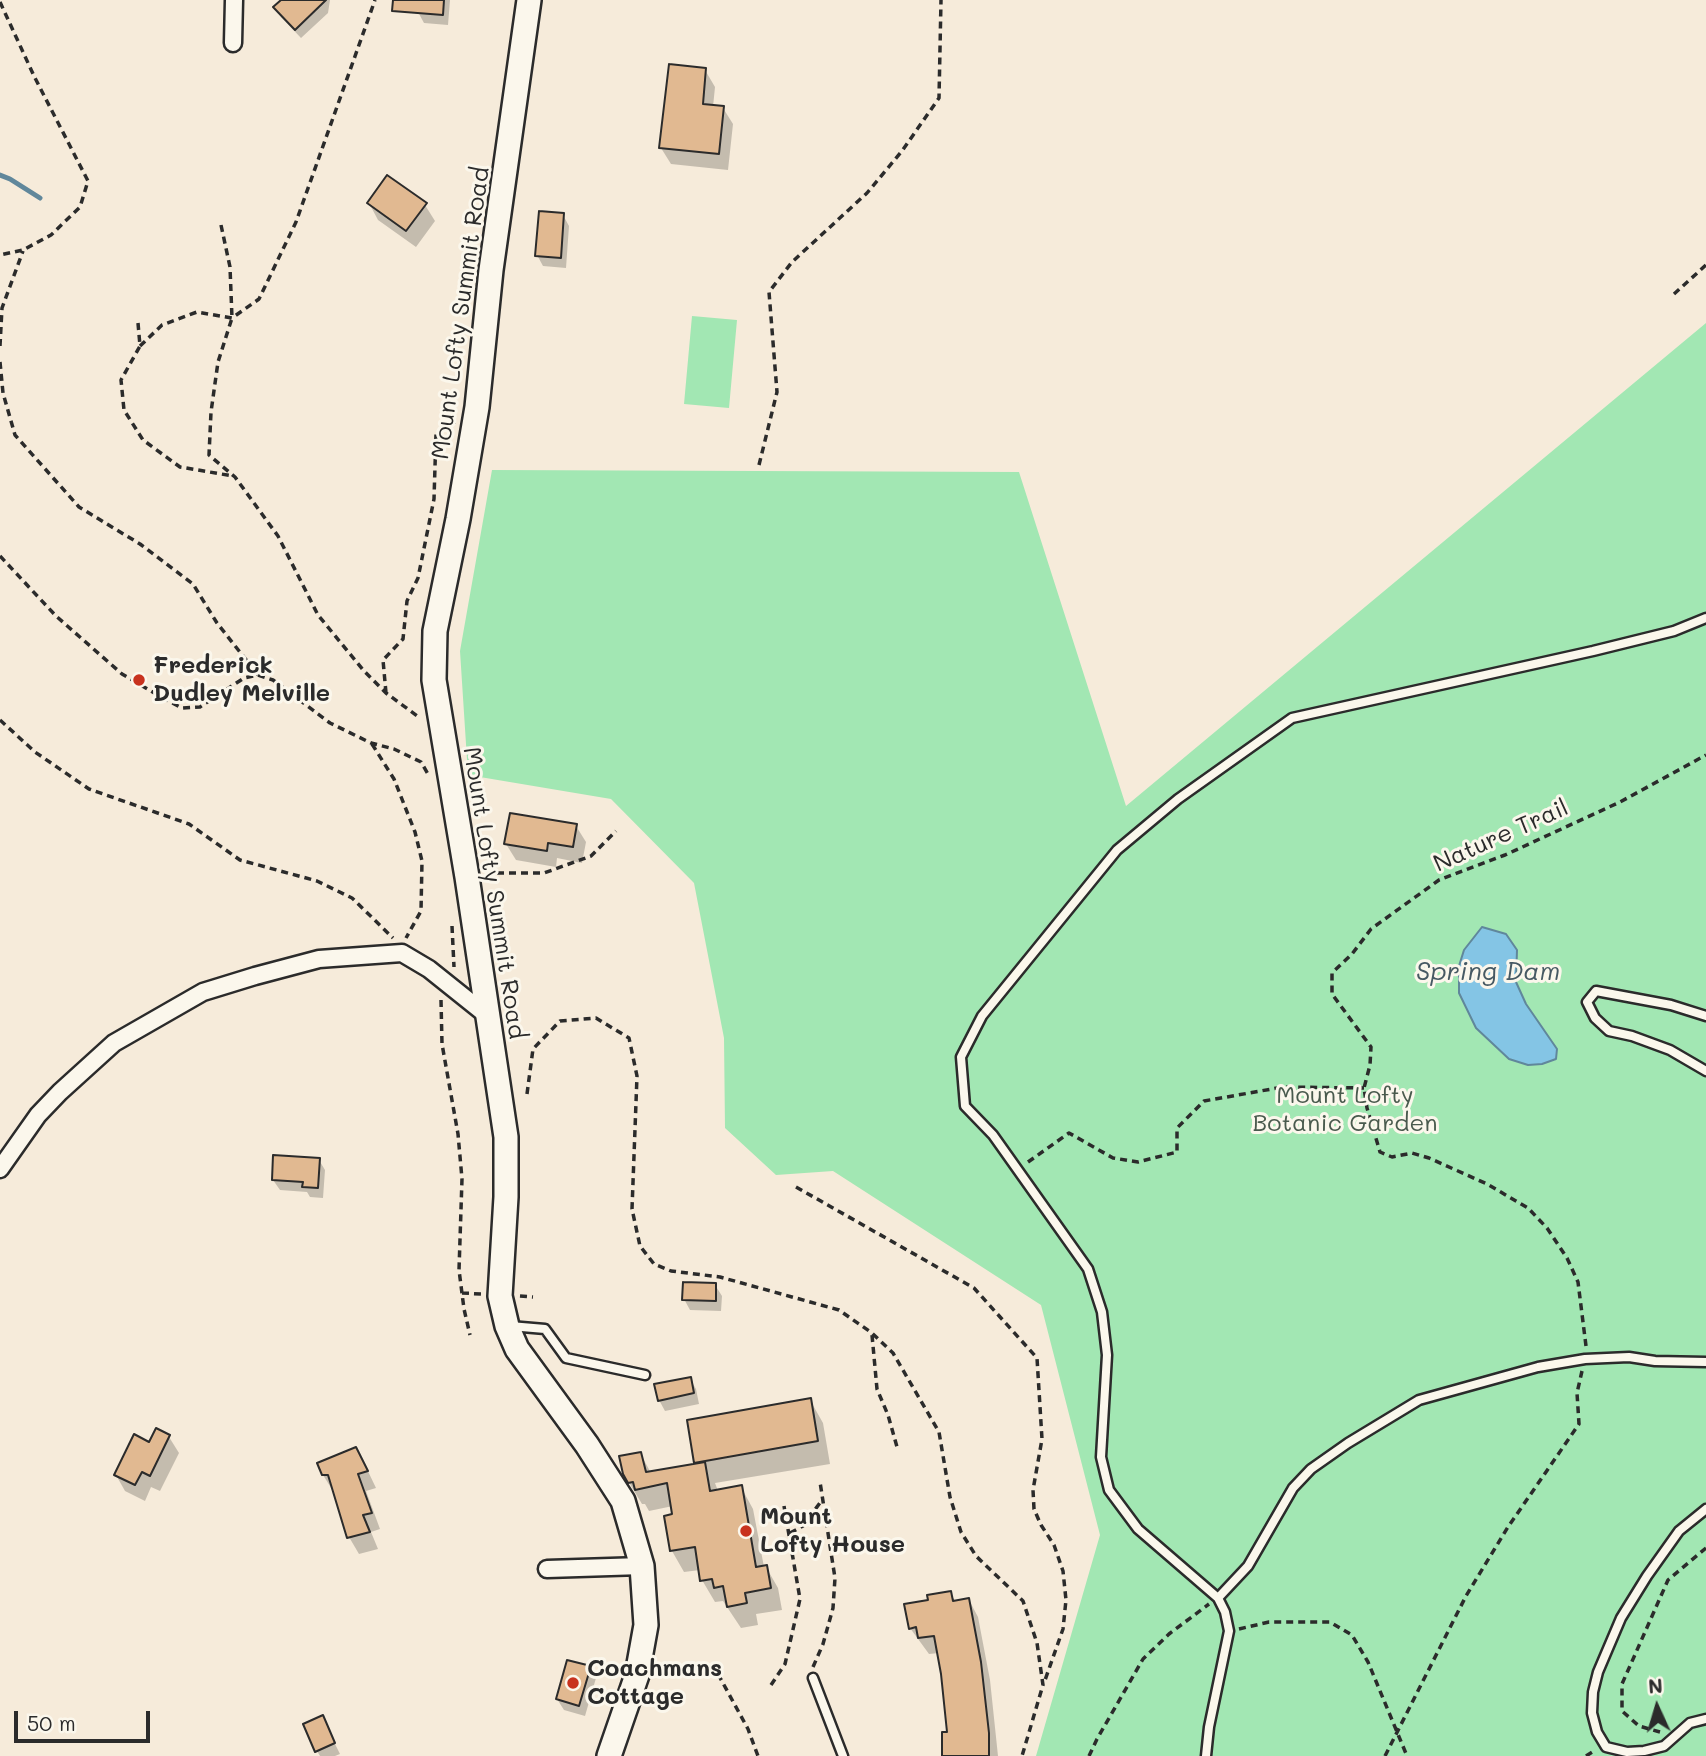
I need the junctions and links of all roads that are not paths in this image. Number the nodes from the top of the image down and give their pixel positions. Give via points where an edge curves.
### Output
1 (234, 0) edge
2 (529, 0) edge
3 (233, 43) dead end
4 (1706, 618) edge
5 (1706, 1016) edge
6 (489, 1017) junction
7 (1706, 1071) edge
8 (0, 1169) edge
9 (507, 1326) junction
10 (1706, 1362) edge
11 (645, 1375) dead end
12 (1706, 1509) edge
13 (642, 1566) junction
14 (547, 1569) dead end
15 (1218, 1598) junction
16 (813, 1678) dead end
17 (1706, 1719) edge
18 (609, 1756) edge
19 (843, 1756) edge
20 (1206, 1756) edge

1 - 3 street
2 - 6 main road, Mount Lofty Summit Road via 477,407 435,631 434,680 441,734
4 - 15 lane via 1593,652 1292,718 1178,799 1116,850 982,1016 961,1057 965,1106 993,1135 1088,1269 1102,1312 1107,1355 1101,1457 1109,1490 1138,1528
5 - 7 lane via 1596,990 1587,1002 1609,1031 1670,1050
6 - 8 street via 402,953 319,959 255,975 203,992 114,1043 52,1100
6 - 9 main road, Mount Lofty Summit Road via 506,1137 499,1296
9 - 11 lane via 545,1329 566,1358
9 - 13 main road, Mount Lofty Summit Road via 517,1349 623,1501
10 - 15 lane via 1586,1359 1538,1367 1419,1400 1311,1469 1293,1488 1248,1566
12 - 17 lane via 1679,1531 1622,1618 1598,1672 1592,1713 1606,1746 1627,1752 1664,1746 1690,1723
13 - 14 street
13 - 18 main road, Mount Lofty Summit Road via 644,1638 637,1675
15 - 20 lane via 1229,1631
16 - 19 lane

